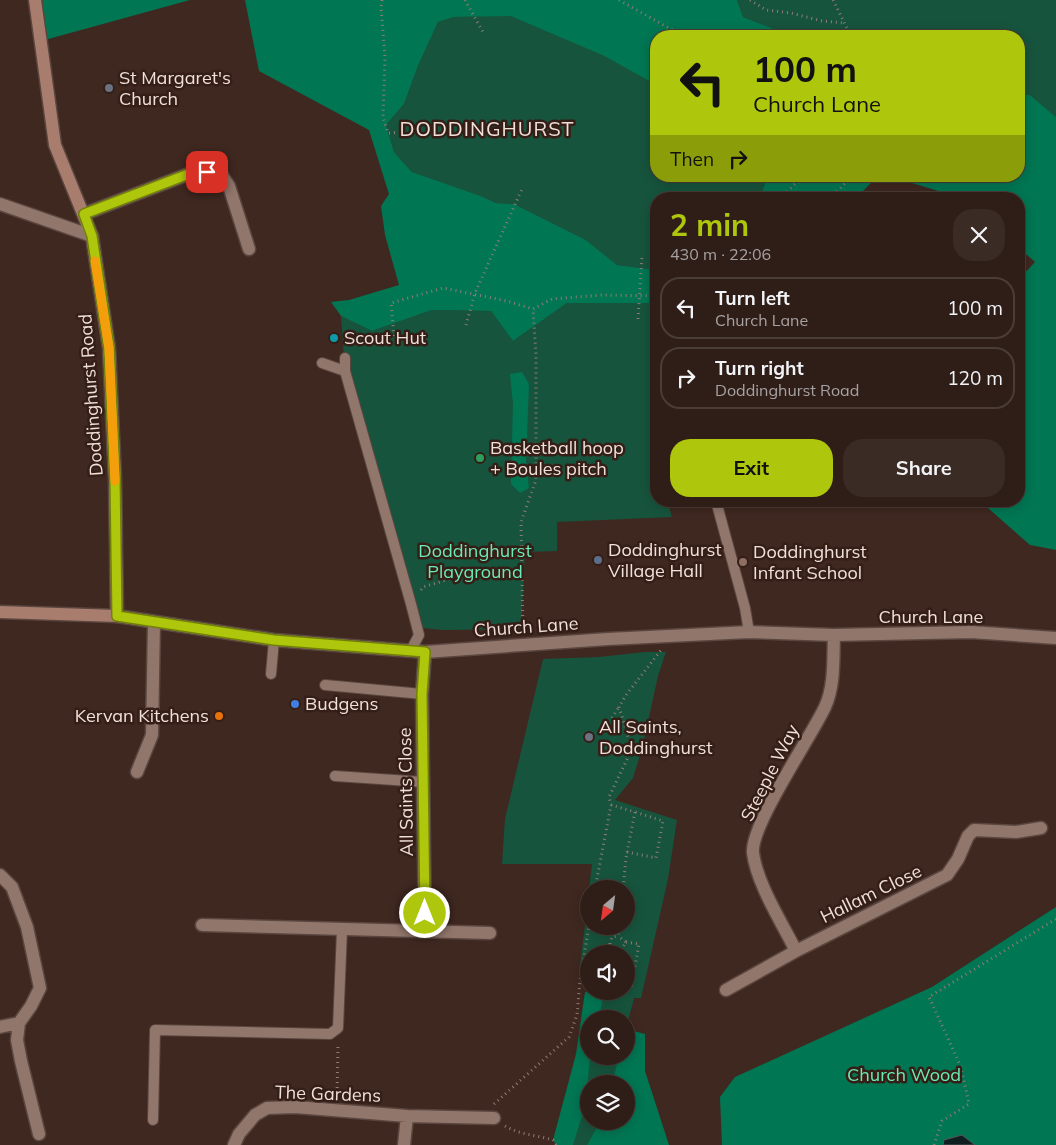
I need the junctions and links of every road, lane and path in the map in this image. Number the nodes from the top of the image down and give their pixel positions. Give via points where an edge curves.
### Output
1 (35, 0) edge
2 (382, 0) edge
3 (465, 0) edge
4 (619, 0) edge
5 (631, 0) edge
6 (750, 0) edge
7 (833, 0) edge
8 (630, 6) junction
9 (844, 23) junction
10 (672, 30) edge
11 (848, 30) edge
12 (483, 32) dead end
13 (405, 132) dead end
14 (799, 182) edge
15 (846, 182) edge
16 (522, 188) dead end
17 (787, 192) edge
18 (837, 192) edge
19 (0, 204) edge
20 (84, 214) junction
21 (92, 236) junction
22 (249, 250) dead end
23 (642, 256) dead end
24 (475, 293) junction
25 (639, 296) junction
26 (650, 296) edge
27 (533, 309) junction
28 (638, 319) dead end
29 (466, 325) dead end
30 (394, 336) dead end
31 (345, 358) dead end
32 (322, 363) dead end
33 (344, 371) junction
34 (718, 507) edge
35 (522, 572) junction
36 (411, 604) junction
37 (0, 612) edge
38 (117, 616) junction
39 (154, 622) junction
40 (749, 632) junction
41 (671, 636) junction
42 (834, 636) junction
43 (1056, 638) edge
44 (274, 640) junction
45 (524, 644) junction
46 (411, 650) junction
47 (425, 652) junction
48 (271, 674) dead end
49 (325, 685) dead end
50 (422, 694) junction
51 (619, 707) junction
52 (612, 718) dead end
53 (137, 772) dead end
54 (335, 776) dead end
55 (424, 782) junction
56 (611, 805) junction
57 (635, 812) junction
58 (1041, 828) dead end
59 (627, 852) junction
60 (0, 875) edge
61 (597, 880) edge
62 (624, 880) edge
63 (1056, 919) edge
64 (202, 925) dead end
65 (342, 930) junction
66 (425, 931) junction
67 (490, 933) dead end
68 (588, 935) edge
69 (618, 936) joint
70 (626, 942) junction
71 (610, 945) edge
72 (624, 945) edge
73 (796, 951) junction
74 (635, 966) edge
75 (726, 990) dead end
76 (19, 1023) junction
77 (0, 1027) edge
78 (338, 1028) junction
79 (337, 1111) junction
80 (407, 1116) junction
81 (479, 1117) junction
82 (494, 1118) joint
83 (153, 1120) dead end
84 (39, 1134) dead end
85 (234, 1145) edge
86 (404, 1145) edge
87 (556, 1145) edge
88 (934, 1145) edge

1 - 20 street, Doddinghurst Road via 55,145
2 - 13 path via 385,57 383,117 388,133
3 - 12 path
4 - 8 path
5 - 8 path
6 - 9 path via 766,10
7 - 9 path
8 - 10 path
9 - 11 path
14 - 17 path
15 - 18 path
16 - 24 path
19 - 21 street
20 - 21 street, Doddinghurst Road
20 - 22 street via 186,175 221,174 229,186
21 - 38 street, Doddinghurst Road via 109,348
23 - 25 path
24 - 27 path
24 - 29 path
24 - 30 path via 443,288 391,303
25 - 26 path
25 - 27 path via 552,299
25 - 28 path
27 - 35 path via 536,480 521,522
31 - 33 lane
32 - 33 lane
33 - 36 lane
34 - 40 lane
35 - 36 path via 460,576 423,587
35 - 45 path
36 - 46 lane via 419,635
37 - 38 street, Church Lane
38 - 39 street, Church Lane
39 - 44 street, Church Lane
39 - 53 street via 152,735
40 - 41 street, Church Lane
40 - 42 street, Church Lane
41 - 45 street, Church Lane
41 - 51 path
42 - 43 street, Church Lane via 971,632
42 - 73 street, Steeple Way via 832,684 826,706 761,822 753,851 760,878
44 - 46 street, Church Lane
44 - 48 lane
45 - 47 street, Church Lane
46 - 47 street, Church Lane
47 - 50 street, All Saints Close
49 - 50 lane
50 - 55 street, All Saints Close
51 - 52 path
51 - 56 path via 632,750 608,797
54 - 55 lane
55 - 66 street, All Saints Close
56 - 57 path
56 - 61 path
57 - 59 path
57 - 59 path via 663,821 656,858
58 - 73 street, Hallam Close via 1016,832 974,830 947,875
59 - 62 path
60 - 76 street via 12,887 27,926 40,988
63 - 88 path via 929,997 961,1067 969,1104 942,1121
64 - 65 street
65 - 66 street
65 - 78 lane
66 - 67 street
68 - 81 path via 577,1015 568,1037
69 - 70 path
69 - 71 path via 612,937
70 - 72 path
70 - 74 path via 639,944
73 - 75 street, Hallam Close
76 - 77 street
76 - 84 street via 20,1061
78 - 79 path
78 - 83 lane via 330,1034 155,1030
79 - 80 street, The Gardens
79 - 85 street, The Gardens via 267,1108 255,1115
80 - 81 street, The Gardens
80 - 86 street
81 - 82 street, The Gardens
82 - 87 path via 524,1135 538,1135 553,1140

